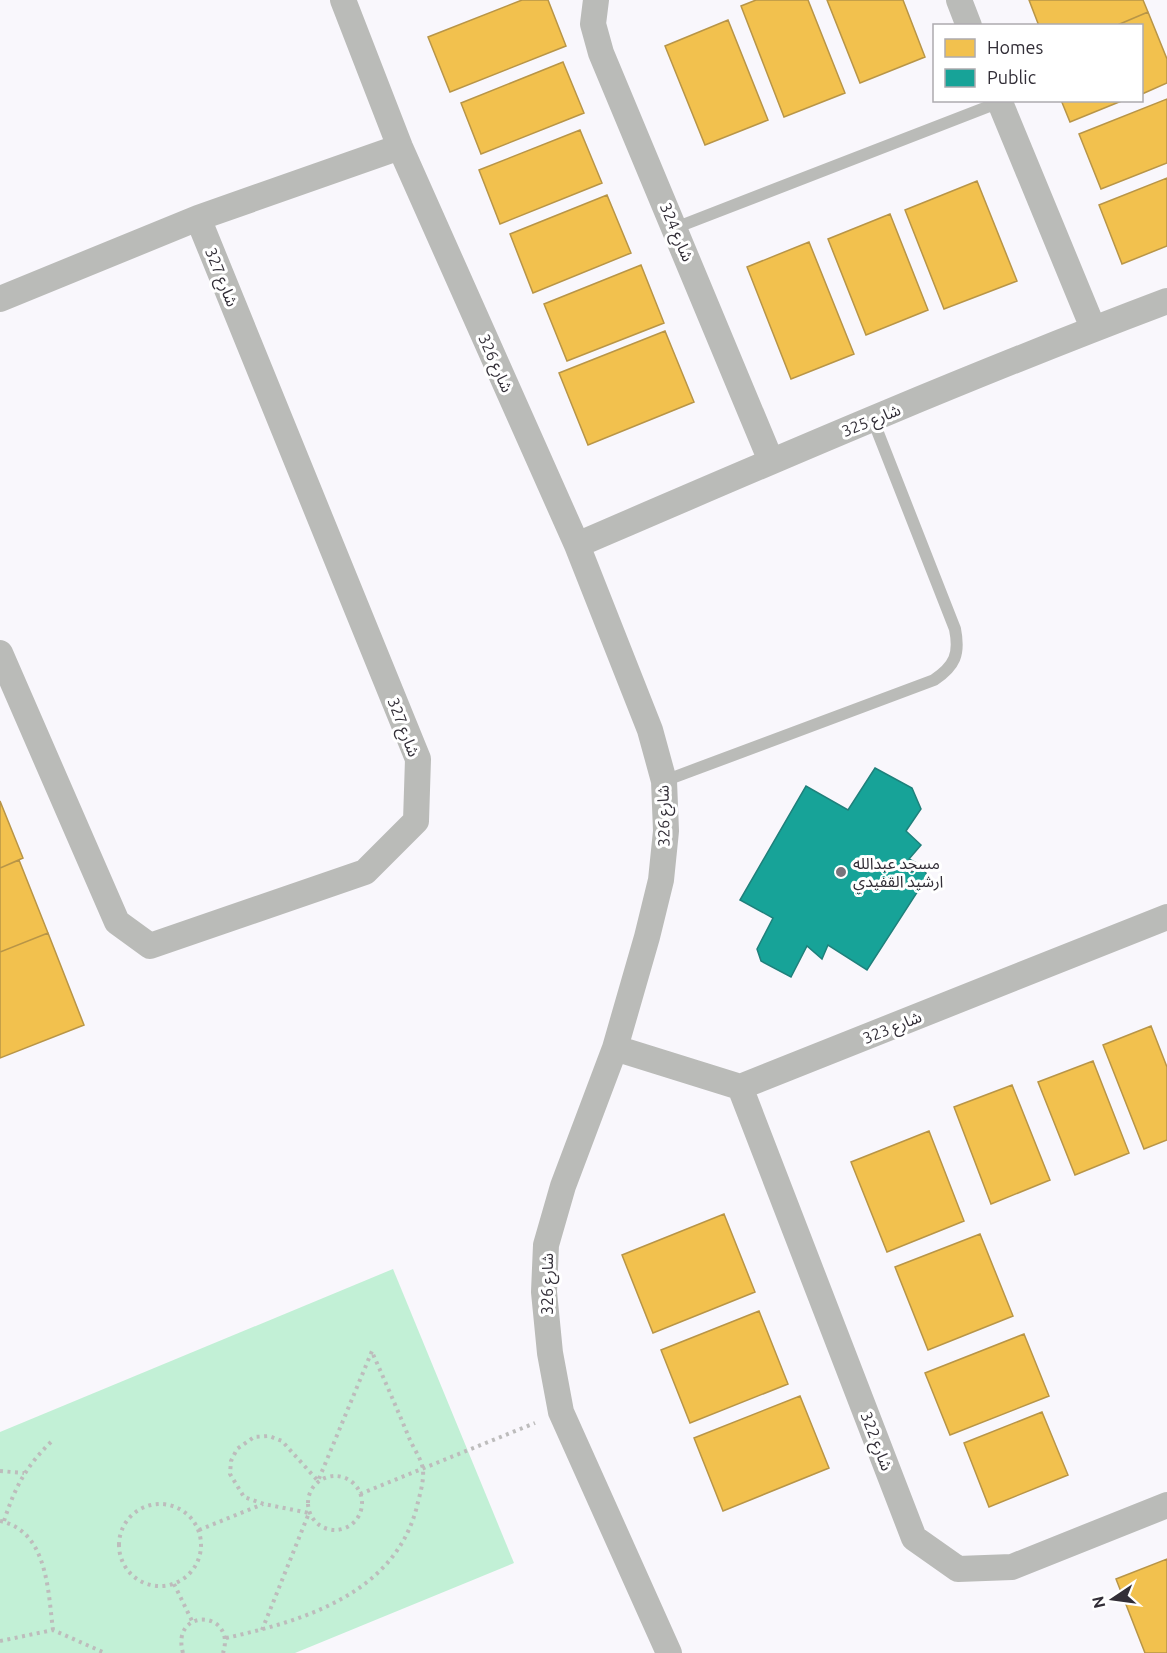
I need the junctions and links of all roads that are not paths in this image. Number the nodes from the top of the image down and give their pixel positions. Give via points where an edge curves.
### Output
1 (343, 0) edge
2 (596, 0) edge
3 (959, 0) edge
4 (968, 24) edge
5 (997, 102) edge
6 (1000, 102) edge
7 (400, 147) junction
8 (198, 218) junction
9 (675, 228) junction
10 (0, 300) edge
11 (1167, 301) edge
12 (1093, 328) junction
13 (873, 420) junction
14 (771, 461) junction
15 (577, 545) junction
16 (0, 653) edge
17 (664, 781) junction
18 (1167, 917) edge
19 (615, 1048) junction
20 (740, 1087) junction
21 (1167, 1505) edge
22 (669, 1653) edge

1 - 7 street, شارع 326
2 - 9 street, شارع 324 via 593,24 601,53
3 - 4 street
5 - 9 lane
6 - 12 street
7 - 8 street
7 - 15 street, شارع 326
8 - 10 street
8 - 16 street, شارع 327 via 418,759 416,821 364,872 150,946 117,922
9 - 14 street, شارع 324
11 - 12 street, شارع 325
12 - 13 street, شارع 325
13 - 14 street, شارع 325
13 - 17 lane via 955,629 958,645 954,659 946,672 933,680
14 - 15 street, شارع 325
15 - 17 street, شارع 326 via 650,730
17 - 19 street, شارع 326 via 666,831 661,880
18 - 20 street, شارع 323
19 - 20 street
19 - 22 street, شارع 326 via 563,1186 546,1245 544,1292 561,1412
20 - 21 street, شارع 322 via 914,1538 958,1569 1012,1567

